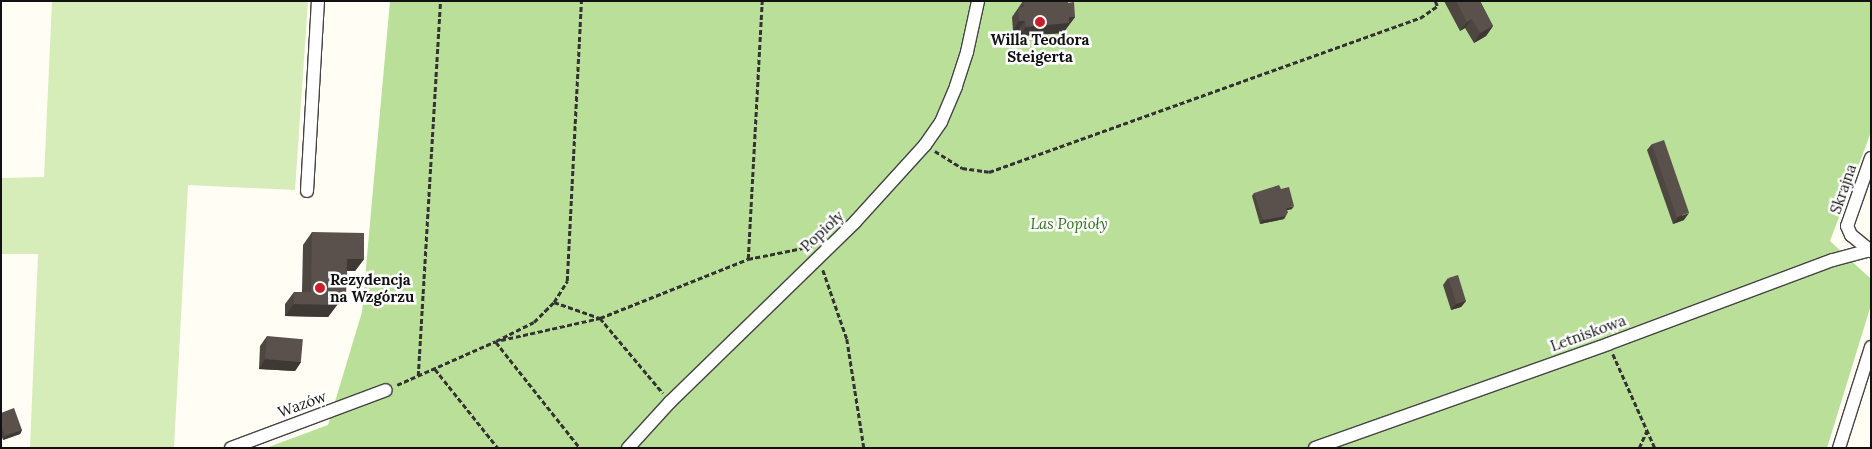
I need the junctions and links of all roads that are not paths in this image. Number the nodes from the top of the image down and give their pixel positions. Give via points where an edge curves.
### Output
1 (318, 1) edge
2 (978, 1) edge
3 (1871, 158) edge
4 (307, 191) dead end
5 (1870, 251) edge
6 (1871, 348) edge
7 (386, 390) road end
8 (1344, 443) edge
9 (231, 448) edge
10 (628, 448) edge
11 (1315, 448) edge
12 (1840, 448) edge

1 - 4 street
2 - 10 street, Popioły via 956,86 941,122 925,145 855,222 670,402
3 - 5 street, Skrajna via 1847,226 1851,235
5 - 8 street, Letniskowa via 1833,260
6 - 12 street
7 - 9 street, Wazów
8 - 11 street, Letniskowa

